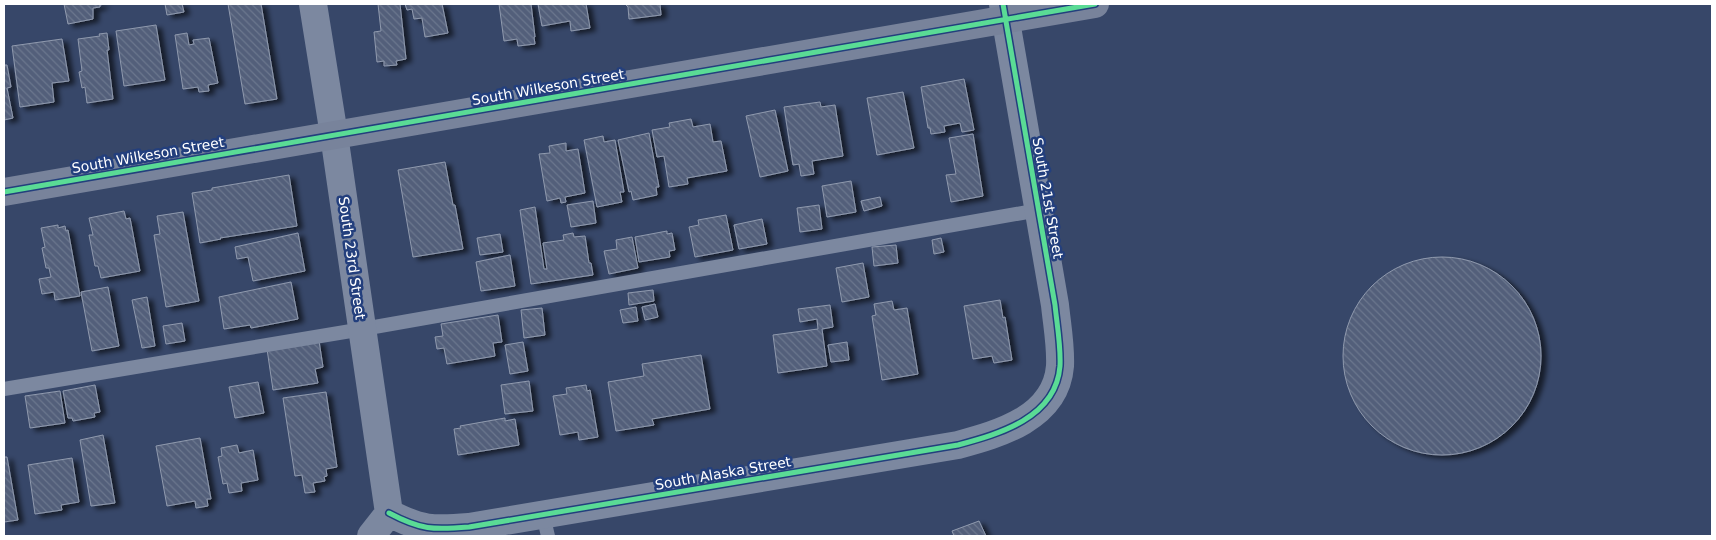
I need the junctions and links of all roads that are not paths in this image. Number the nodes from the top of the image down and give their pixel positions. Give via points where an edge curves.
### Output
1 (313, 4) edge
2 (1095, 4) edge
3 (1005, 11) edge
4 (334, 135) junction
5 (4, 192) edge
6 (1039, 210) junction
7 (362, 330) junction
8 (4, 389) edge
9 (1050, 396) joint
10 (389, 513) junction
11 (546, 525) edge
12 (371, 536) edge

1 - 4 street, South 23rd Street
2 - 3 street, South Wilkeson Street
3 - 4 street, South Wilkeson Street
3 - 6 street, South 21st Street
4 - 5 street, South Wilkeson Street
4 - 7 street, South 23rd Street
6 - 7 lane
6 - 9 street, South 21st Street via 1060,352 1060,368
7 - 8 lane
7 - 10 street, South 23rd Street
9 - 11 street, South Alaska Street via 1022,422 958,445
10 - 11 street, South Alaska Street via 410,524 436,529
10 - 12 street

